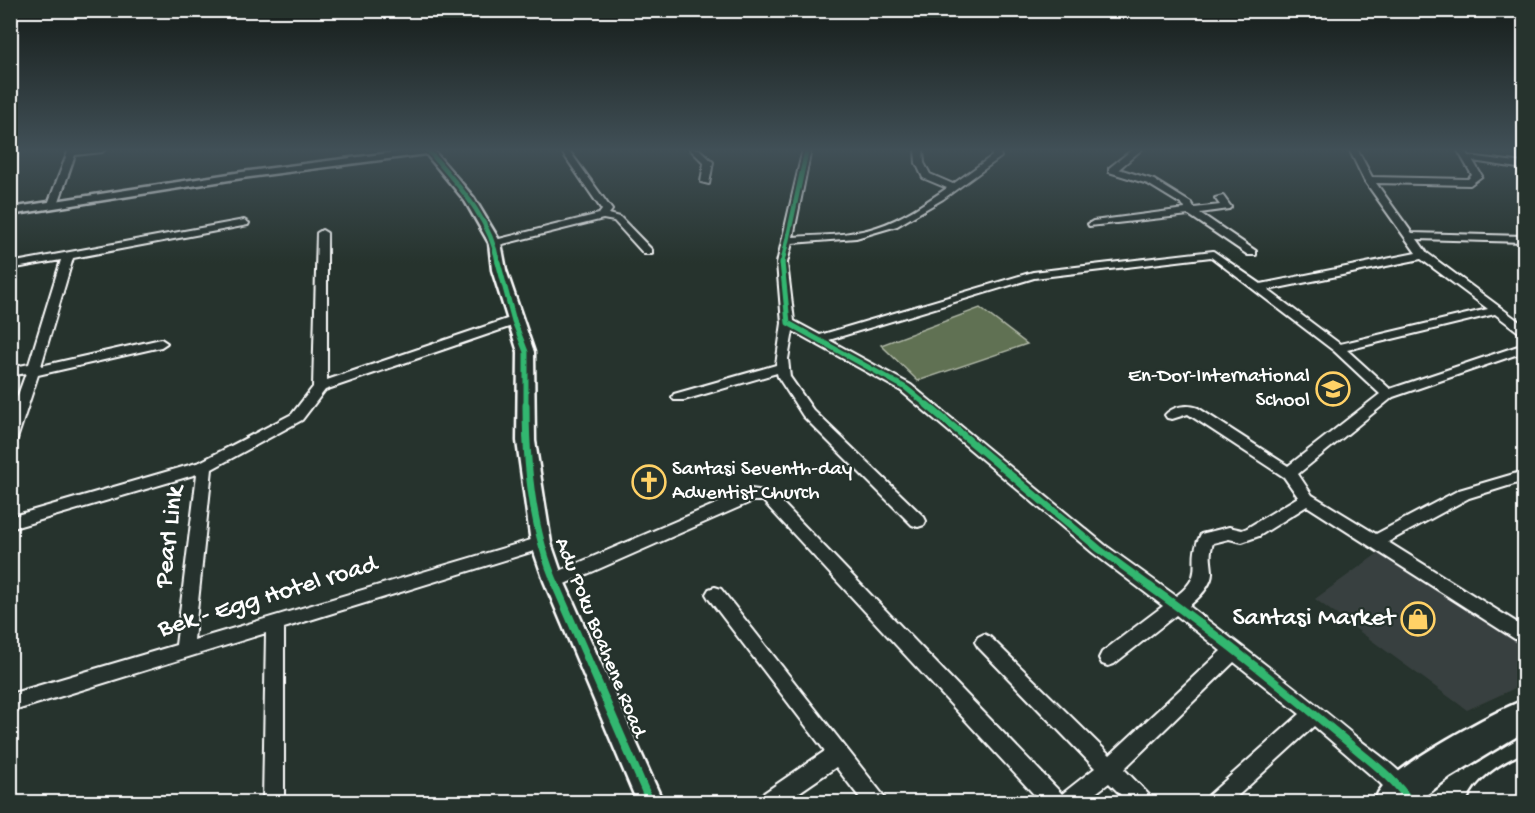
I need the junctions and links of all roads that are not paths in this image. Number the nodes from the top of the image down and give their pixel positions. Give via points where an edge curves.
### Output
1 (59, 187) edge
2 (164, 187) edge
3 (459, 187) edge
4 (590, 187) edge
5 (799, 187) edge
6 (951, 187) edge
7 (1159, 187) edge
8 (1375, 187) edge
9 (1220, 198) dead end
10 (53, 204) junction
11 (1190, 211) junction
12 (10, 212) edge
13 (603, 216) junction
14 (244, 223) dead end
15 (1093, 224) dead end
16 (322, 233) dead end
17 (1410, 236) junction
18 (1524, 239) edge
19 (787, 240) junction
20 (495, 243) junction
21 (648, 252) dead end
22 (1252, 253) dead end
23 (68, 255) junction
24 (1423, 255) junction
25 (10, 266) edge
26 (1260, 288) junction
27 (1497, 310) junction
28 (514, 321) junction
29 (788, 323) junction
30 (1524, 330) edge
31 (817, 340) junction
32 (161, 343) dead end
33 (1338, 348) junction
34 (1524, 348) edge
35 (783, 367) junction
36 (34, 369) junction
37 (10, 372) edge
38 (320, 387) junction
39 (1388, 394) junction
40 (679, 397) dead end
41 (1172, 415) dead end
42 (10, 439) edge
43 (205, 466) junction
44 (1290, 473) junction
45 (1524, 476) edge
46 (1307, 499) junction
47 (918, 520) dead end
48 (10, 523) edge
49 (1376, 542) junction
50 (542, 543) junction
51 (554, 581) junction
52 (715, 594) dead end
53 (1177, 606) junction
54 (275, 624) junction
55 (1524, 636) edge
56 (984, 642) dead end
57 (184, 651) junction
58 (1233, 651) junction
59 (1108, 658) dead end
60 (10, 703) edge
61 (1314, 714) junction
62 (1524, 715) edge
63 (838, 754) junction
64 (1109, 770) junction
65 (1523, 775) edge
66 (1402, 799) edge
67 (273, 802) edge
68 (650, 802) edge
69 (768, 802) edge
70 (876, 802) edge
71 (1055, 802) edge
72 (1068, 802) edge
73 (1142, 802) edge
74 (1216, 802) edge
75 (1486, 802) edge

1 - 10 street
2 - 10 street
3 - 20 street, Adu Poku Boahene Road
4 - 13 street via 606,210
5 - 19 street
6 - 19 street via 927,205 878,230
7 - 11 street via 1188,205
8 - 17 street
9 - 11 street via 1226,207
10 - 12 street
11 - 15 street
11 - 22 street
13 - 20 street
13 - 21 street via 617,219
14 - 23 street
16 - 38 street
17 - 18 street
17 - 24 street
19 - 29 street via 782,263
20 - 28 street, Adu Poku Boahene Road
23 - 25 street
23 - 36 street
24 - 26 street
24 - 27 street
26 - 31 street via 1213,254 1105,265 1034,275
26 - 33 street
27 - 30 street
27 - 33 street
28 - 38 street
28 - 50 street, Adu Poku Boahene Road via 526,352 526,441
29 - 31 street
29 - 35 street
31 - 53 street via 906,388 1098,549
32 - 36 street
33 - 39 street
34 - 39 street
35 - 40 street
35 - 47 street via 784,377 808,413
36 - 37 street
36 - 42 street
38 - 43 street via 297,417
39 - 44 street
41 - 44 street via 1193,411
43 - 48 street
43 - 57 street, Pearl Link
44 - 46 street
45 - 49 street via 1464,495
46 - 49 street
46 - 53 street via 1253,532 1207,538 1201,553 1204,574 1194,592
49 - 55 street
50 - 51 street, Adu Poku Boahene Road
50 - 54 street, Bek - Egg Hotel road
51 - 68 street, Adu Poku Boahene Road
51 - 71 street via 751,495 767,496
52 - 63 street
53 - 58 street
53 - 59 street
54 - 57 street, Bek - Egg Hotel road
54 - 67 street
56 - 64 street
57 - 60 street, Bek - Egg Hotel road
58 - 61 street
58 - 64 street
61 - 66 street
61 - 74 street
62 - 66 highway via 1467,747
63 - 69 street
63 - 70 street
64 - 72 street
64 - 73 street
65 - 75 highway

